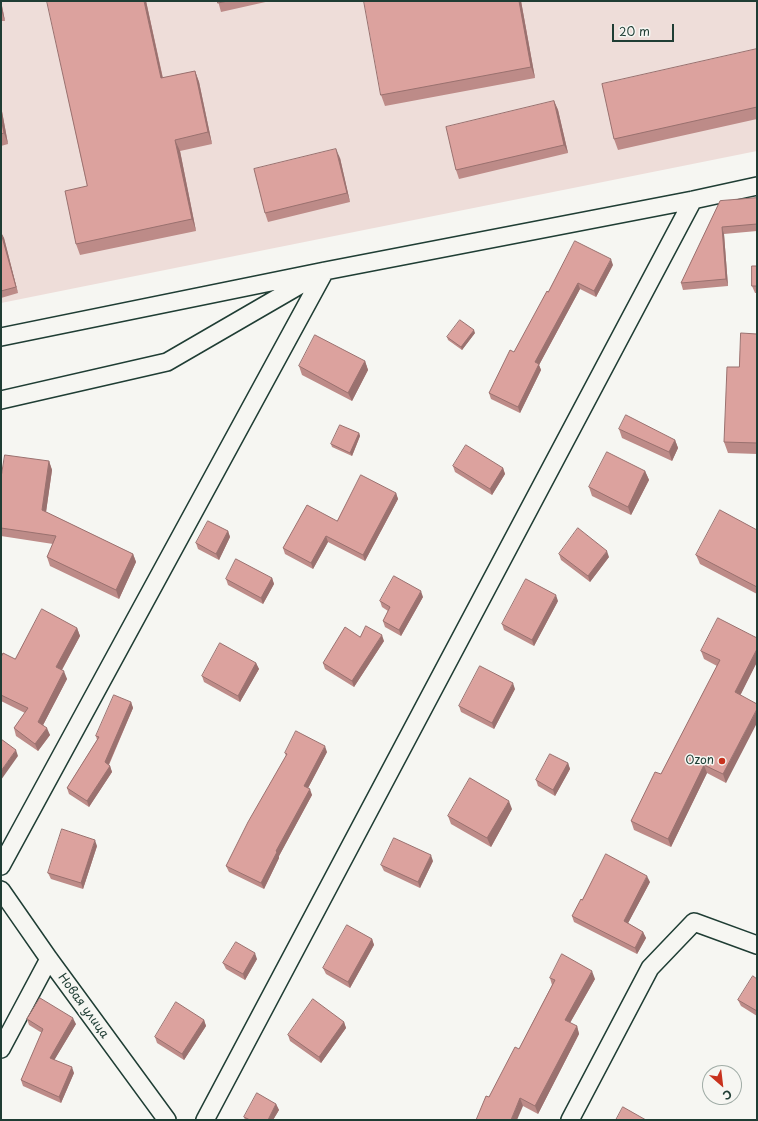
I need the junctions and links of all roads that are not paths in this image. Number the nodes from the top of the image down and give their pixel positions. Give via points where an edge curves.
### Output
1 (757, 186) edge
2 (692, 200) junction
3 (325, 271) junction
4 (1, 337) edge
5 (1, 400) edge
6 (1, 866) edge
7 (1, 890) edge
8 (757, 945) edge
9 (49, 959) junction
10 (1, 1049) edge
11 (167, 1120) edge
12 (205, 1120) edge
13 (570, 1120) edge

1 - 2 street
2 - 3 street
2 - 12 street
3 - 4 street
3 - 5 street via 167,362
3 - 6 street
7 - 9 street, Новая улица
8 - 13 street via 694,922 650,968
9 - 10 street
9 - 11 street, Новая улица

